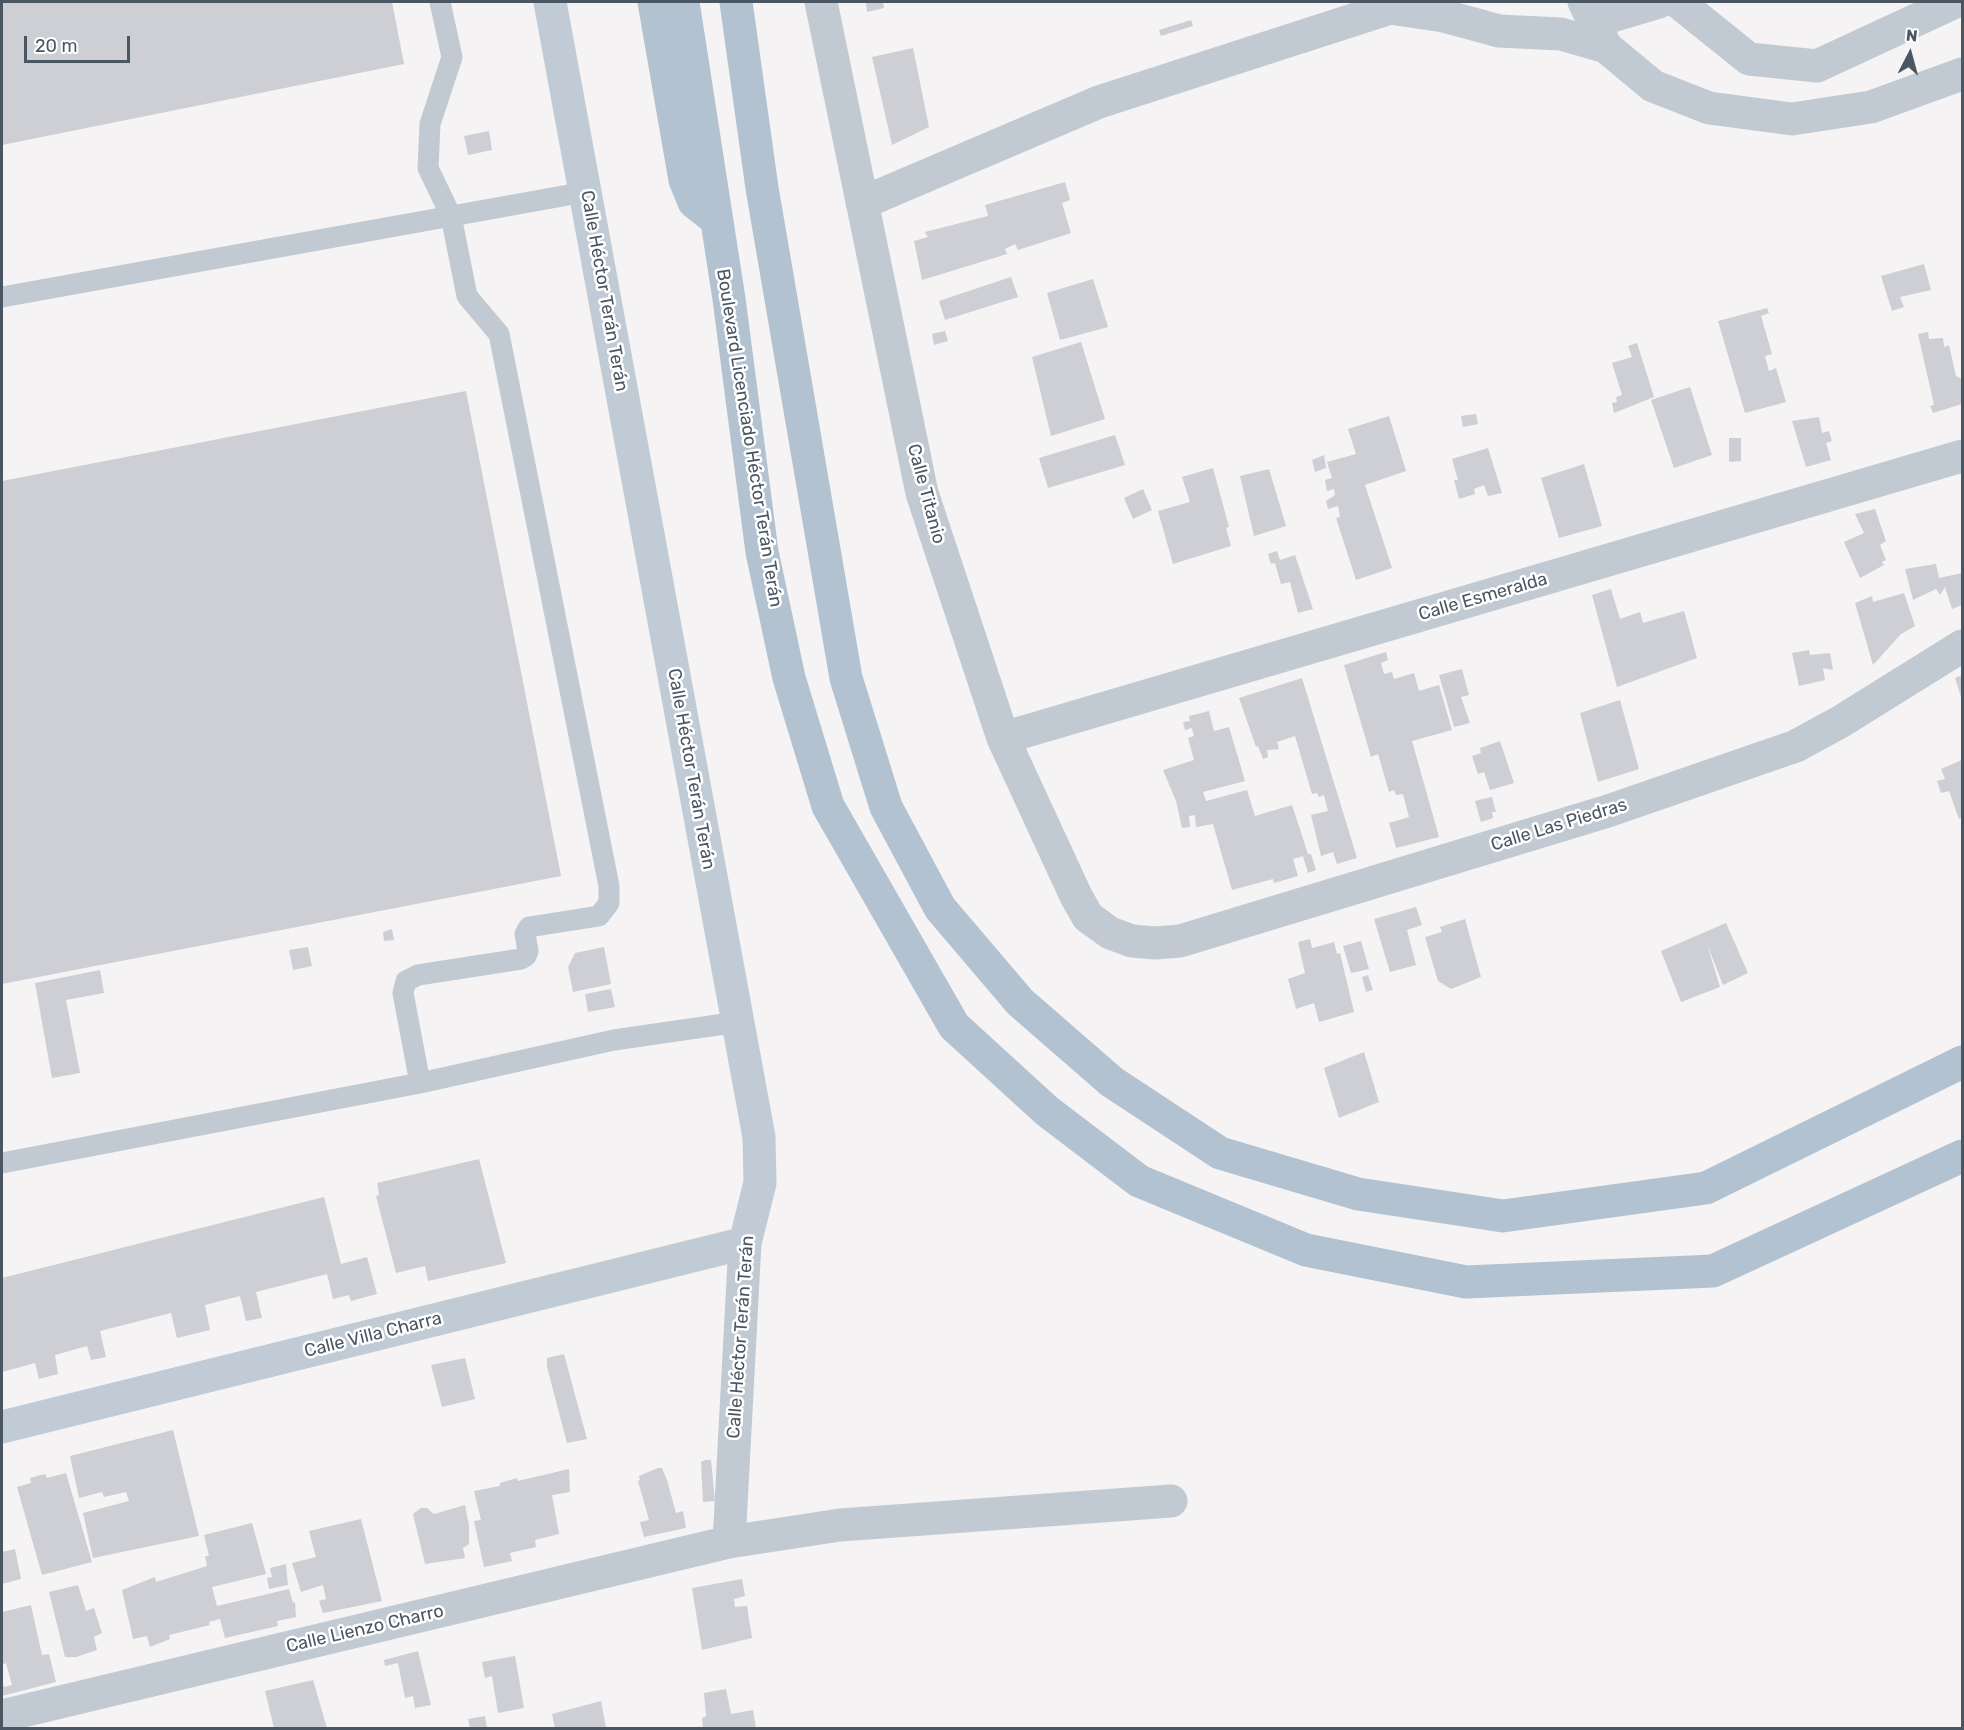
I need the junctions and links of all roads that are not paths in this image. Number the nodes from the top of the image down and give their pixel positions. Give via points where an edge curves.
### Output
1 (440, 2) edge
2 (550, 2) edge
3 (654, 2) edge
4 (683, 2) edge
5 (736, 2) edge
6 (821, 2) edge
7 (1659, 2) edge
8 (1678, 2) edge
9 (1954, 2) edge
10 (1391, 5) edge
11 (1594, 23) edge
12 (1962, 74) edge
13 (585, 192) junction
14 (862, 203) junction
15 (451, 216) junction
16 (715, 218) junction
17 (2, 297) edge
18 (1962, 456) edge
19 (1962, 646) edge
20 (1003, 738) junction
21 (1132, 941) joint
22 (738, 1022) junction
23 (1962, 1062) edge
24 (420, 1083) junction
25 (1962, 1156) edge
26 (2, 1163) edge
27 (745, 1243) junction
28 (2, 1427) edge
29 (1171, 1501) dead end
30 (729, 1542) junction
31 (2, 1716) edge

1 - 15 lane via 452,57 430,124 428,168
2 - 13 street, Calle Héctor Terán Terán
3 - 16 main road via 685,180 694,201
4 - 16 main road, Boulevard Licenciado Héctor Terán Terán
5 - 23 main road via 762,188 846,678 886,807 940,908 1020,1002 1112,1082 1220,1153 1358,1194 1503,1216 1706,1188
6 - 14 street, Calle Titanio
7 - 11 street
8 - 9 street via 1749,59 1817,66
10 - 11 street via 1498,31 1561,34
10 - 14 street via 1100,102
11 - 12 street via 1653,86 1709,108 1792,119 1871,107
13 - 15 lane
13 - 22 street, Calle Héctor Terán Terán
14 - 20 street, Calle Titanio via 922,493
15 - 17 lane
15 - 24 lane via 467,296 499,334 609,903 599,916 529,927 525,934 528,951 521,959 418,975 406,981 403,993
16 - 25 main road, Boulevard Licenciado Héctor Terán Terán via 762,552 789,678 828,806 954,1026 1047,1111 1139,1181 1306,1250 1466,1282 1713,1270
18 - 20 street, Calle Esmeralda
19 - 21 street, Calle Las Piedras via 1796,746 1608,811 1192,938 1155,943
20 - 21 street, Calle Titanio via 1088,917 1110,933
22 - 24 lane via 614,1040
22 - 27 street, Calle Héctor Terán Terán via 759,1137 760,1183
24 - 26 lane
27 - 28 street, Calle Villa Charra
27 - 30 street, Calle Héctor Terán Terán
29 - 30 street, Calle Lienzo Charro via 840,1525
30 - 31 street, Calle Lienzo Charro

